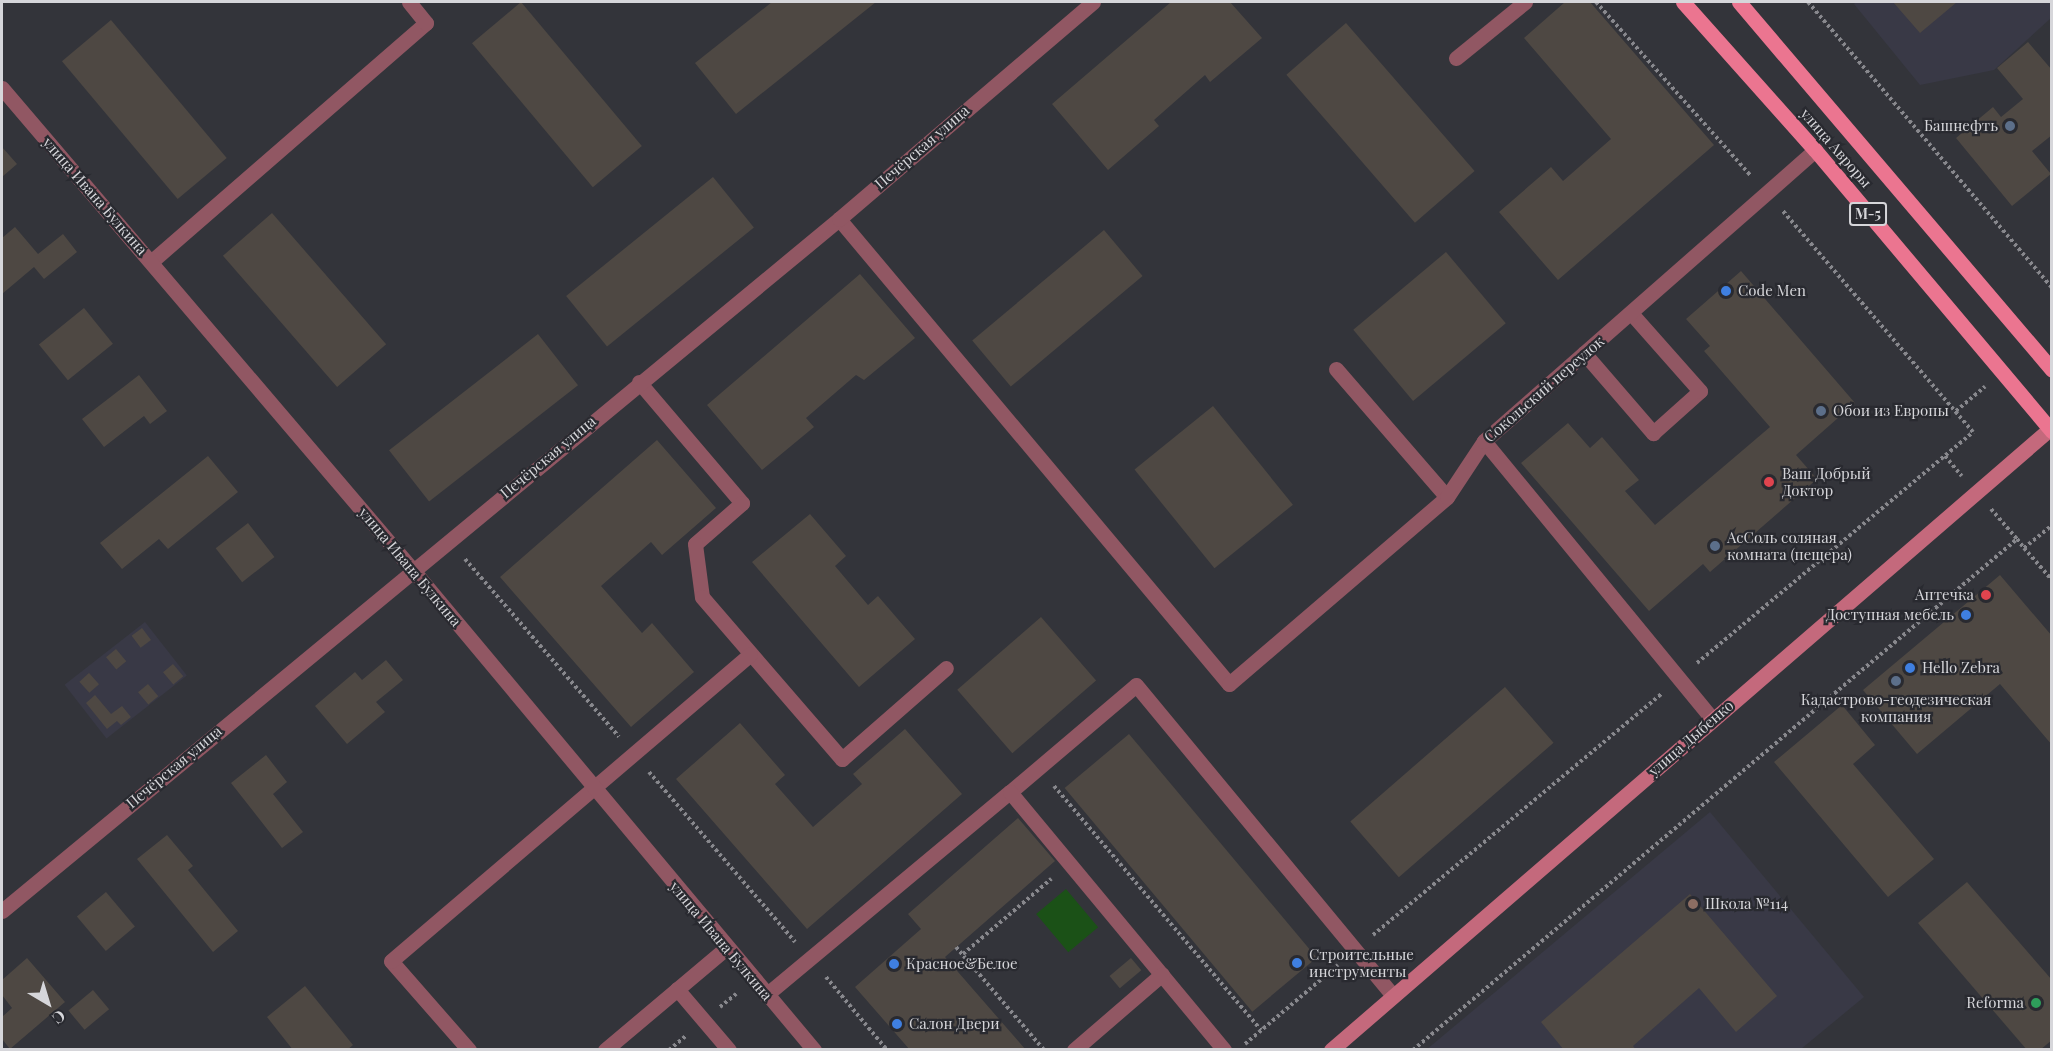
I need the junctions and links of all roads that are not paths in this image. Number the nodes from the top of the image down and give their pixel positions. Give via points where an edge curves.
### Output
1 (409, 2) edge
2 (1093, 2) edge
3 (1525, 2) edge
4 (1683, 2) edge
5 (1739, 2) edge
6 (1456, 58) dead end
7 (2, 88) edge
8 (1815, 150) junction
9 (839, 219) junction
10 (152, 261) junction
11 (1631, 313) junction
12 (1584, 353) junction
13 (1335, 369) dead end
14 (2052, 370) edge
15 (639, 382) junction
16 (2051, 429) edge
17 (1484, 441) junction
18 (1447, 496) junction
19 (412, 569) junction
20 (750, 654) junction
21 (946, 668) dead end
22 (1713, 719) junction
23 (592, 787) junction
24 (1010, 792) junction
25 (2, 911) edge
26 (726, 948) junction
27 (1162, 974) junction
28 (677, 989) junction
29 (765, 995) junction
30 (1393, 996) junction
31 (469, 1050) edge
32 (605, 1050) edge
33 (729, 1050) edge
34 (814, 1050) edge
35 (1074, 1050) edge
36 (1224, 1050) edge
37 (1331, 1050) edge

1 - 10 street via 426,23
2 - 9 street, Печёрская улица
3 - 6 street
4 - 8 main road, улица Авроры / М-5
5 - 14 main road, улица Авроры / М-5
7 - 10 street, улица Ивана Булкина
8 - 11 street, Сокольский переулок
8 - 16 main road, улица Авроры / М-5
9 - 15 street, Печёрская улица
9 - 18 street, Сокольский переулок via 1229,684
10 - 19 street, улица Ивана Булкина
11 - 12 street, Сокольский переулок
11 - 12 street via 1700,391 1653,433
12 - 17 street, Сокольский переулок
13 - 18 street
15 - 19 street, Печёрская улица
15 - 20 street via 742,503 695,544 702,597
16 - 22 main road, улица Дыбенко
17 - 18 street, Сокольский переулок
17 - 22 street
19 - 23 street, улица Ивана Булкина
19 - 25 street, Печёрская улица
20 - 21 street via 842,759
20 - 23 street
22 - 30 main road, улица Дыбенко
23 - 26 street, улица Ивана Булкина
23 - 31 street via 392,961
24 - 27 street
24 - 29 street
24 - 30 street via 1136,685
26 - 28 street
26 - 29 street, улица Ивана Булкина
27 - 35 street
27 - 36 street
28 - 32 street
28 - 33 street
29 - 34 street, улица Ивана Булкина
30 - 37 main road, улица Дыбенко

